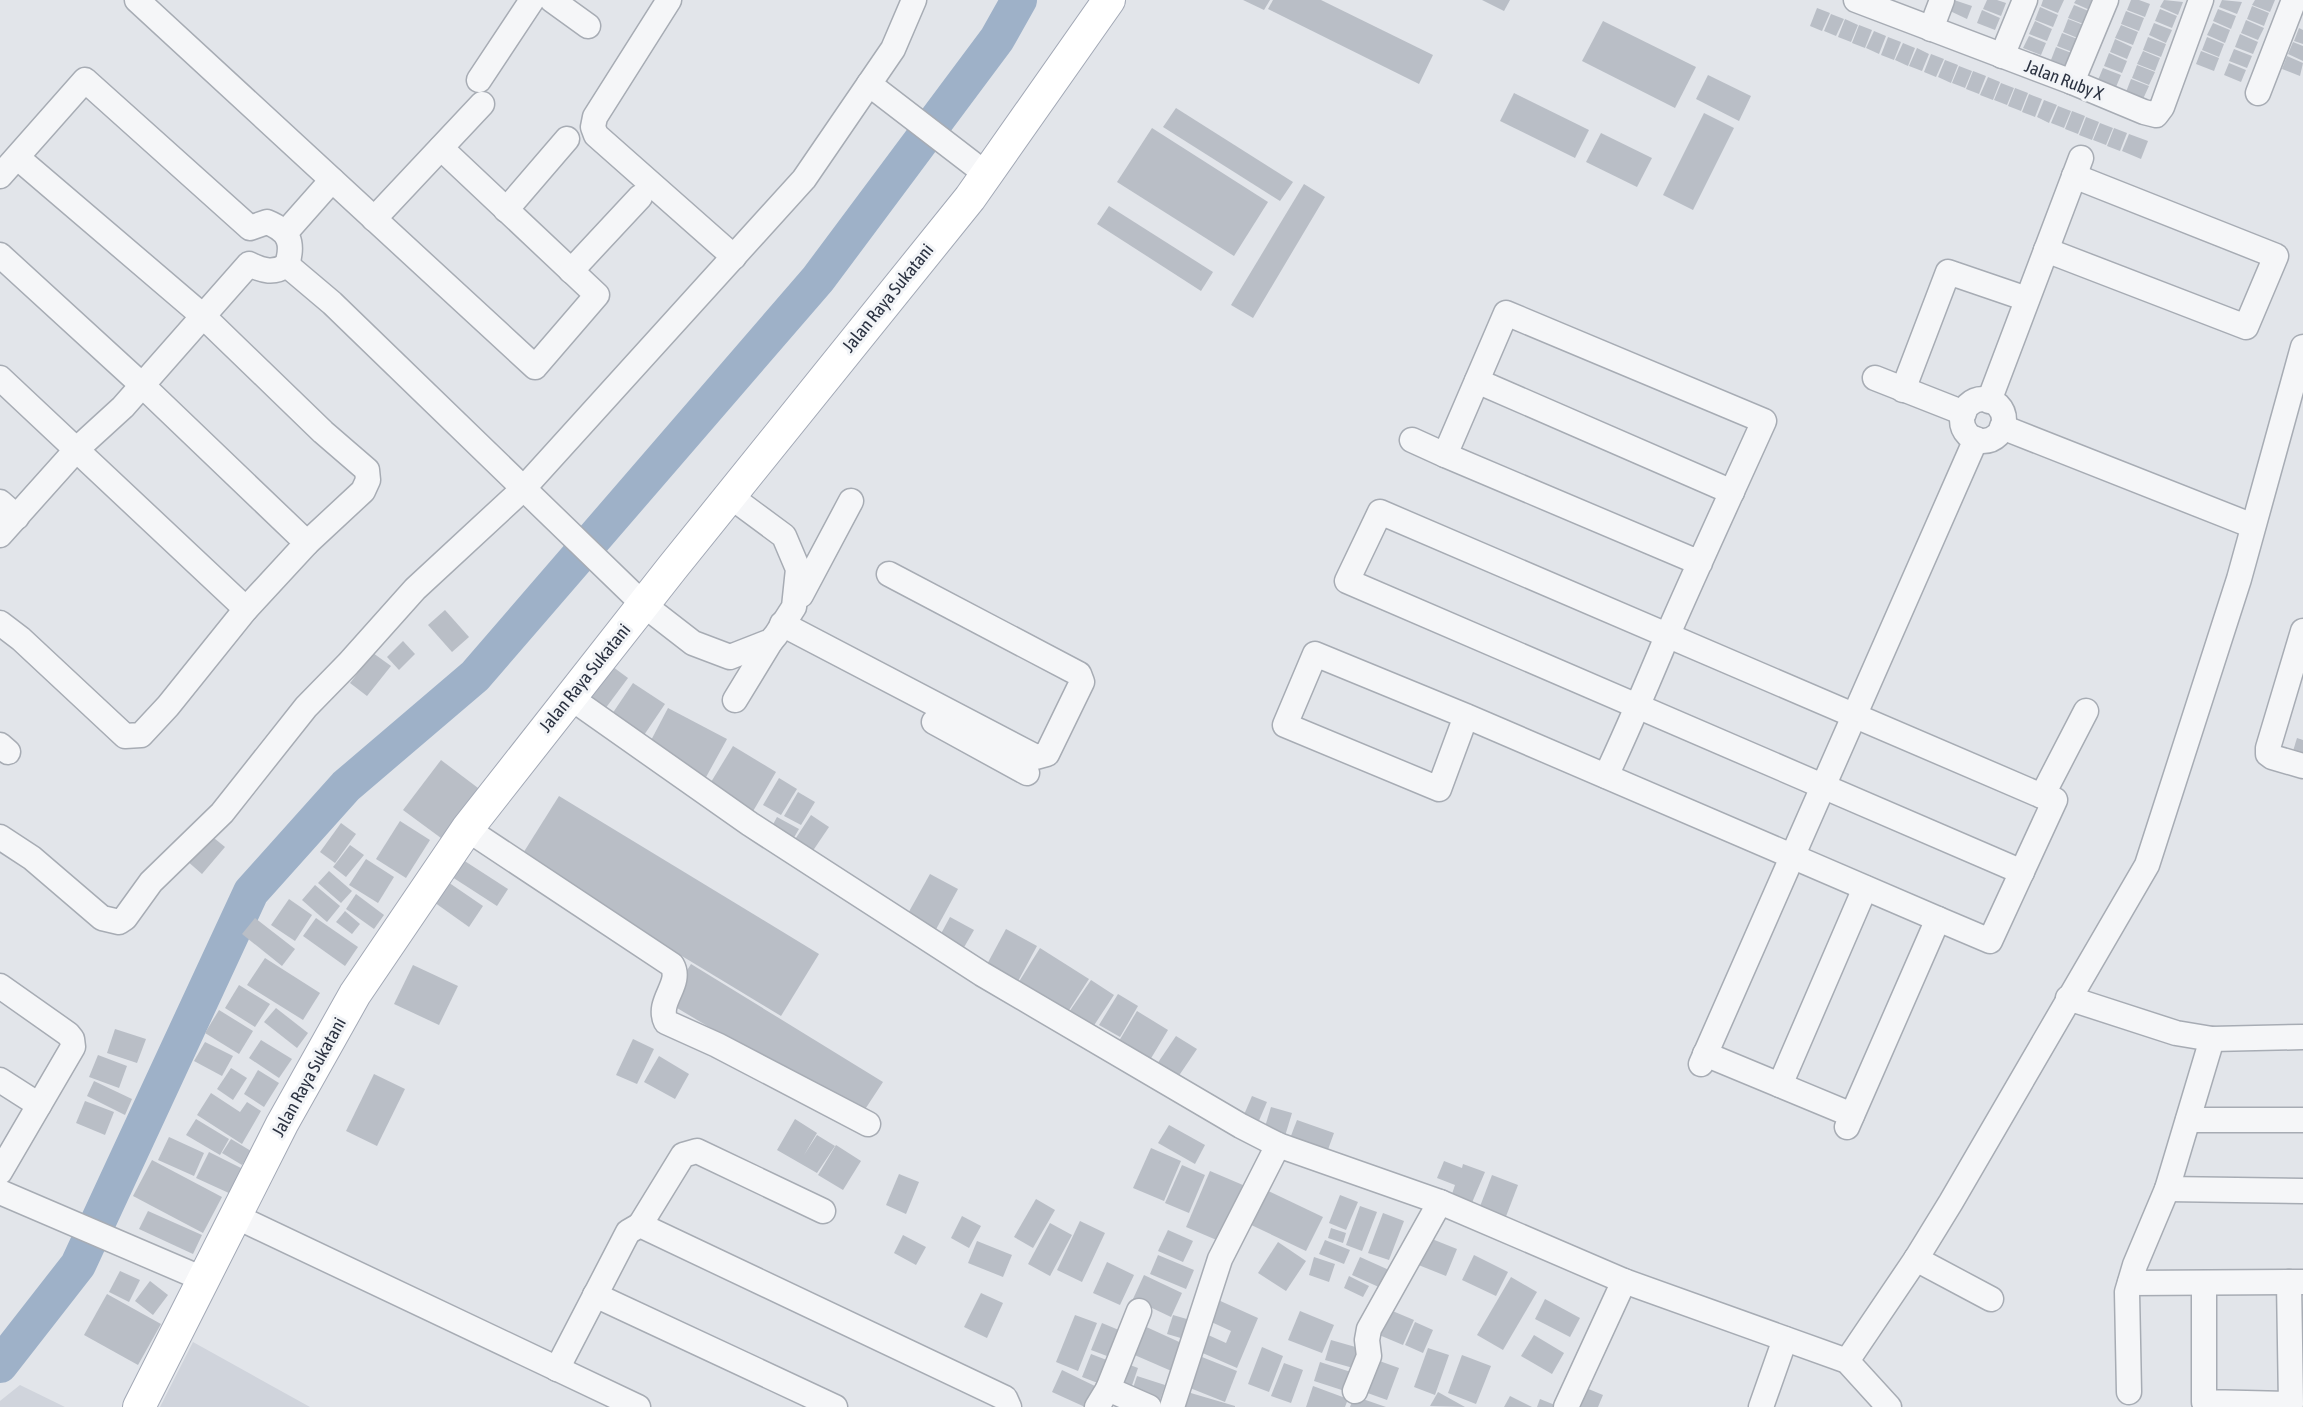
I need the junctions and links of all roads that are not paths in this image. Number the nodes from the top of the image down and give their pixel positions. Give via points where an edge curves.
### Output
1 (137, 0) edge
2 (532, 0) edge
3 (552, 0) edge
4 (669, 0) edge
5 (914, 0) edge
6 (1109, 0) edge
7 (1856, 0) edge
8 (1942, 0) edge
9 (2025, 0) edge
10 (2106, 0) edge
11 (2201, 0) edge
12 (2294, 0) edge
13 (588, 26) dead end
14 (1930, 29) junction
15 (2002, 56) junction
16 (479, 80) dead end
17 (2072, 82) junction
18 (869, 84) junction
19 (2258, 93) dead end
20 (482, 104) dead end
21 (567, 139) dead end
22 (441, 148) junction
23 (18, 158) junction
24 (986, 174) junction
25 (0, 177) edge
26 (332, 180) junction
27 (640, 197) dead end
28 (506, 210) junction
29 (375, 219) junction
30 (250, 228) junction
31 (285, 232) junction
32 (2046, 250) junction
33 (0, 255) edge
34 (734, 257) junction
35 (249, 264) junction
36 (287, 265) junction
37 (572, 271) junction
38 (2027, 299) junction
39 (203, 316) junction
40 (2303, 347) edge
41 (0, 378) edge
42 (1875, 378) dead end
43 (1477, 381) junction
44 (142, 385) junction
45 (1903, 390) junction
46 (1989, 401) junction
47 (1964, 413) junction
48 (2002, 427) junction
49 (1976, 439) junction
50 (1412, 440) dead end
51 (77, 449) junction
52 (1445, 455) junction
53 (524, 489) junction
54 (1732, 492) junction
55 (730, 496) junction
56 (851, 501) dead end
57 (8, 509) edge
58 (2253, 526) junction
59 (0, 535) edge
60 (306, 543) junction
61 (1700, 563) junction
62 (889, 574) dead end
63 (644, 605) junction
64 (246, 609) junction
65 (0, 623) edge
66 (781, 627) junction
67 (2303, 631) edge
68 (1668, 636) junction
69 (571, 698) junction
70 (735, 700) dead end
71 (1639, 707) junction
72 (2086, 711) dead end
73 (1466, 716) junction
74 (1854, 716) junction
75 (2303, 766) edge
76 (1027, 773) dead end
77 (1606, 776) junction
78 (1823, 786) junction
79 (2042, 796) junction
80 (467, 829) junction
81 (0, 837) edge
82 (1792, 857) junction
83 (2022, 872) junction
84 (1865, 888) junction
85 (1938, 919) junction
86 (0, 986) edge
87 (2068, 998) junction
88 (2303, 1036) edge
89 (2212, 1039) junction
90 (0, 1080) edge
91 (1780, 1085) junction
92 (39, 1105) junction
93 (2188, 1120) junction
94 (2303, 1120) edge
95 (868, 1124) dead end
96 (1278, 1145) junction
97 (0, 1172) edge
98 (2168, 1189) junction
99 (2303, 1191) edge
100 (0, 1192) edge
101 (1440, 1202) junction
102 (823, 1211) dead end
103 (235, 1216) junction
104 (640, 1225) junction
105 (1916, 1259) junction
106 (203, 1279) junction
107 (1624, 1281) junction
108 (2296, 1282) edge
109 (2130, 1283) junction
110 (2204, 1283) junction
111 (596, 1295) junction
112 (1991, 1299) dead end
113 (1139, 1311) dead end
114 (1785, 1339) junction
115 (1846, 1361) junction
116 (557, 1369) junction
117 (1355, 1391) dead end
118 (2129, 1392) dead end
119 (1103, 1398) edge
120 (139, 1407) edge
121 (638, 1407) edge
122 (835, 1407) edge
123 (1009, 1407) edge
124 (1149, 1407) edge
125 (1172, 1407) edge
126 (1566, 1407) edge
127 (1761, 1407) edge
128 (1889, 1407) edge

1 - 26 street
2 - 16 street
3 - 13 street
4 - 34 street via 595,117 593,127 596,135
5 - 18 street via 893,49
6 - 24 main road, Jalan Raya Sukatani
7 - 14 street, Jalan Ruby X
8 - 14 street
9 - 15 street
10 - 17 street
11 - 17 street, Jalan Ruby X via 2156,115
12 - 19 street
14 - 15 street, Jalan Ruby X
15 - 17 street, Jalan Ruby X
18 - 24 street
18 - 34 street via 804,179
20 - 22 street
21 - 28 street
22 - 28 street
22 - 29 street
23 - 25 street
23 - 30 street via 85,80
23 - 39 street
24 - 55 main road, Jalan Raya Sukatani
26 - 29 street
26 - 31 street
27 - 37 street
28 - 37 street
29 - 37 street via 536,367 597,295
30 - 31 street via 267,222
30 - 35 street via 244,252
31 - 36 street via 290,241
32 - 32 street via 2246,327 2276,256 2077,167
32 - 38 street
33 - 44 street
34 - 53 street
35 - 36 street via 262,271
35 - 39 street
36 - 53 street via 332,303
38 - 45 street via 1948,272
38 - 46 street
39 - 44 street
39 - 60 street via 367,470 369,480 363,491
40 - 58 street
41 - 51 street
42 - 45 street
43 - 52 street
43 - 54 street
43 - 54 street via 1506,312 1764,421
44 - 51 street
44 - 60 street
45 - 47 street
46 - 47 street via 1977,400
46 - 48 street via 2000,408
47 - 49 street via 1962,425
48 - 49 street via 1995,437
48 - 58 street
49 - 74 street
50 - 52 street
51 - 57 street
51 - 64 street
52 - 61 street
53 - 63 street
53 - 81 street via 415,589 306,707 222,813 151,882 119,922 102,918 32,858
54 - 61 street
55 - 63 main road, Jalan Raya Sukatani
55 - 66 street via 784,536 798,569
56 - 66 street
57 - 59 street
58 - 87 street via 2240,579 2147,865
60 - 64 street
61 - 68 street
62 - 66 street via 1079,674 1082,682 1047,754 1036,757
63 - 66 street via 693,643 730,657
63 - 69 main road, Jalan Raya Sukatani
64 - 65 street via 154,722 141,735 125,736
66 - 70 street
66 - 76 street
67 - 75 street via 2268,754
68 - 71 street
68 - 71 street via 1380,512 1347,581
68 - 74 street
69 - 80 main road, Jalan Raya Sukatani
69 - 96 street via 750,824 982,974
71 - 77 street
71 - 78 street
72 - 79 street
73 - 73 street via 1315,654 1285,725 1439,789
73 - 77 street
74 - 78 street
74 - 79 street
77 - 82 street
78 - 82 street
78 - 83 street
79 - 83 street via 2055,800
80 - 95 street via 672,965 675,975 663,1011 666,1022
80 - 103 main road, Jalan Raya Sukatani via 355,994
82 - 84 street
82 - 91 street via 1703,1059
83 - 85 street via 1990,941
84 - 85 street
84 - 91 street
85 - 91 street via 1850,1121
86 - 92 street via 72,1038 73,1047
87 - 89 street via 2176,1033
87 - 105 street
88 - 89 street
89 - 93 street
90 - 92 street
92 - 97 street
93 - 94 street
93 - 98 street
96 - 101 street
96 - 125 street via 1220,1259
98 - 99 street
98 - 109 street
100 - 106 street
101 - 107 street
101 - 117 street via 1369,1329 1369,1356
102 - 104 street via 697,1151 683,1155
103 - 106 main road, Jalan Raya Sukatani
103 - 116 street
104 - 111 street via 628,1232
104 - 123 street via 1005,1398
105 - 112 street
105 - 115 street
106 - 120 main road, Jalan Raya Sukatani
107 - 114 street
107 - 126 street
108 - 110 street
108 - 110 street via 2291,1404 2204,1402
109 - 110 street
109 - 118 street
111 - 116 street
111 - 122 street
113 - 119 street
114 - 115 street
114 - 127 street
115 - 128 street
116 - 121 street
119 - 124 street

